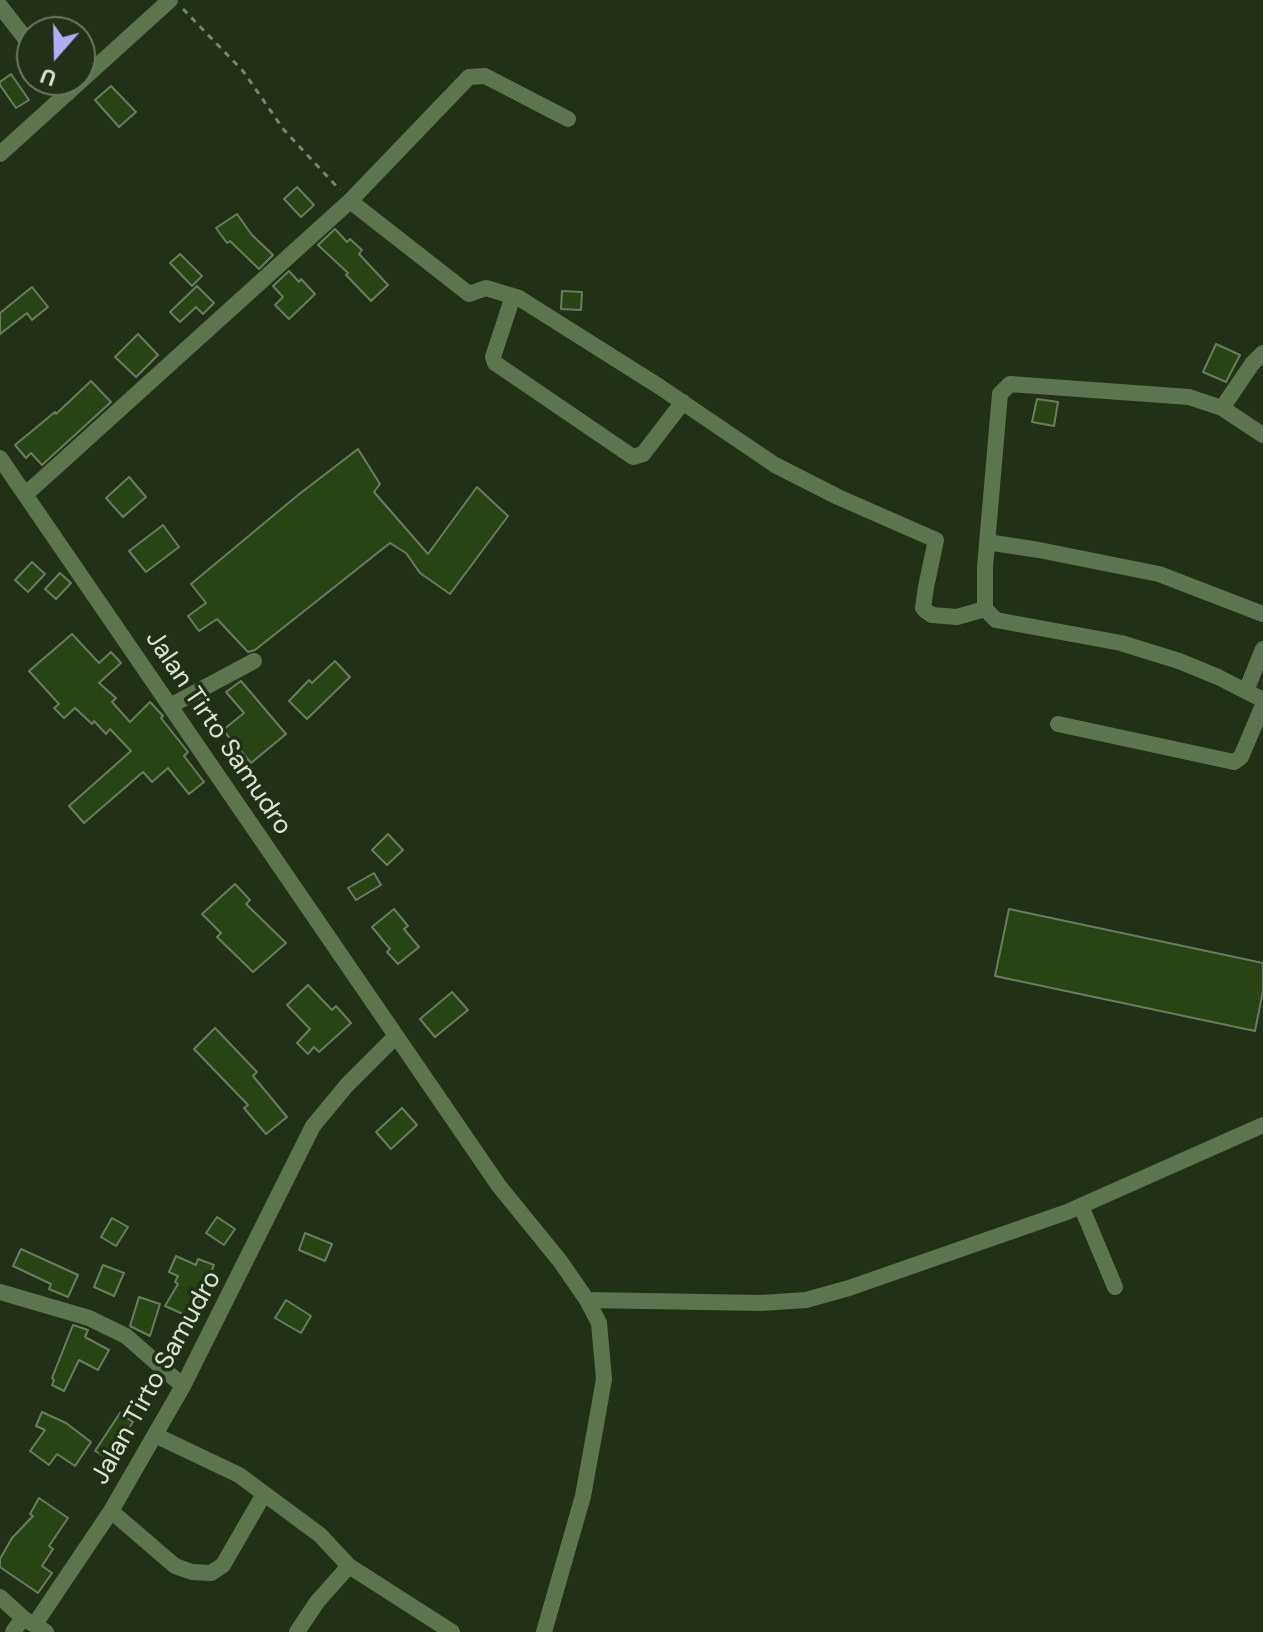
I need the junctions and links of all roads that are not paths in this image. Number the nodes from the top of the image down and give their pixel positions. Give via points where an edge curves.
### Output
1 (172, 0) edge
2 (0, 6) edge
3 (16, 26) edge
4 (96, 60) edge
5 (54, 96) edge
6 (568, 119) dead end
7 (0, 154) edge
8 (350, 201) junction
9 (513, 296) junction
10 (1263, 353) edge
11 (683, 402) junction
12 (1222, 408) junction
13 (1263, 435) edge
14 (0, 458) edge
15 (26, 494) junction
16 (987, 542) junction
17 (985, 609) junction
18 (1263, 614) edge
19 (1263, 649) edge
20 (254, 661) dead end
21 (1246, 691) junction
22 (1263, 702) edge
23 (170, 706) junction
24 (1058, 724) dead end
25 (396, 1036) junction
26 (1263, 1125) edge
27 (1081, 1206) junction
28 (1115, 1287) dead end
29 (0, 1292) edge
30 (587, 1300) junction
31 (183, 1386) junction
32 (155, 1435) junction
33 (264, 1494) junction
34 (111, 1511) junction
35 (349, 1566) junction
36 (0, 1597) edge
37 (29, 1627) edge
38 (297, 1632) edge
39 (452, 1632) edge
40 (544, 1632) edge

1 - 4 street
2 - 3 street
5 - 7 street
6 - 8 street via 485,76 469,77
8 - 9 street via 469,294 486,288
8 - 15 street
9 - 11 street
9 - 11 street via 495,363 633,457 643,454
10 - 12 street
11 - 17 street via 775,465 936,540 926,611 957,617
12 - 13 street
12 - 16 street via 1189,397 1010,384 1000,394
14 - 15 street, Jalan Tirto Samudro
15 - 23 street, Jalan Tirto Samudro
16 - 17 street
16 - 18 street via 1159,574
17 - 21 street via 996,620 1136,647
19 - 21 street
20 - 23 street
21 - 22 street
22 - 24 street via 1241,757 1234,762
23 - 25 street, Jalan Tirto Samudro
25 - 30 street, Jalan Tirto Samudro via 499,1186
25 - 31 street, Jalan Tirto Samudro via 313,1126
26 - 27 street
27 - 28 street
27 - 30 street via 806,1300
29 - 31 street via 89,1318 126,1336
30 - 40 street, Jalan Tirto Samudro via 599,1323 604,1379 583,1496
31 - 32 street, Jalan Tirto Samudro
32 - 33 street via 224,1466
32 - 34 street, Jalan Tirto Samudro
33 - 34 street via 223,1565 211,1573 175,1566
33 - 35 street via 320,1535
34 - 37 street, Jalan Tirto Samudro
35 - 38 street
35 - 39 street
36 - 37 street

